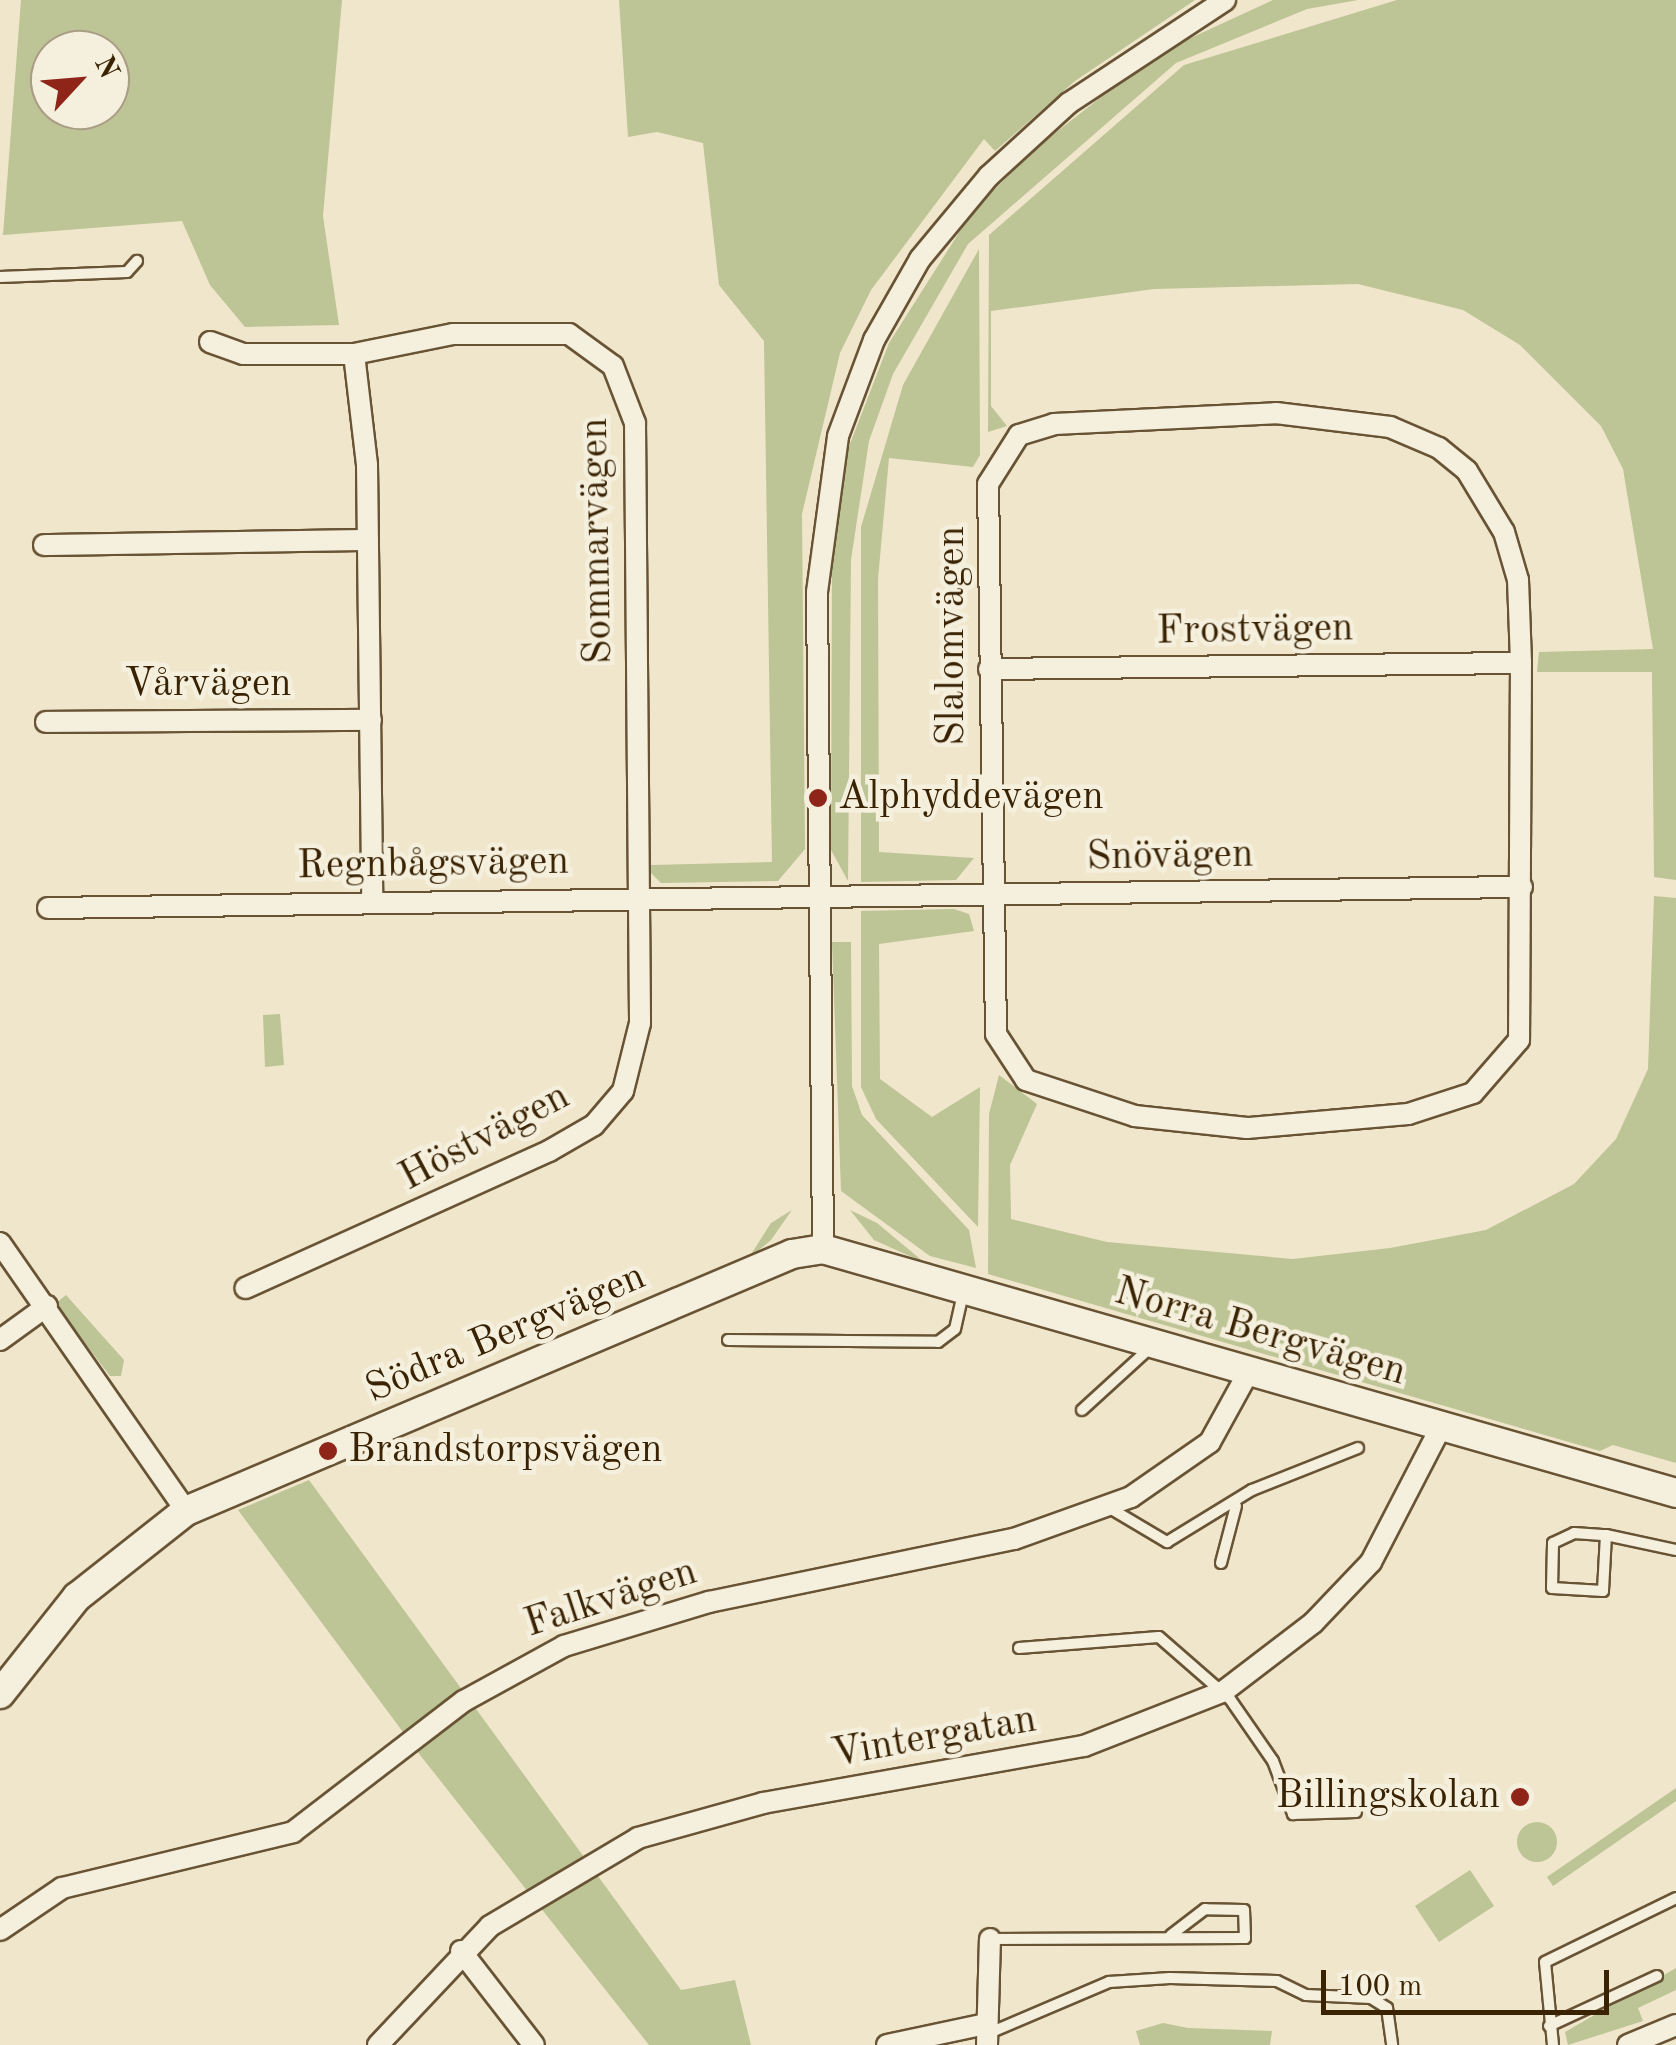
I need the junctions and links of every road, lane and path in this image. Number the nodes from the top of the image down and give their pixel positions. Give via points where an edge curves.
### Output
1 (1225, 0) edge
2 (137, 261) dead end
3 (0, 277) edge
4 (210, 342) dead end
5 (354, 354) junction
6 (368, 540) junction
7 (44, 545) dead end
8 (1522, 663) junction
9 (989, 669) junction
10 (370, 720) junction
11 (46, 722) dead end
12 (1522, 888) junction
13 (818, 894) junction
14 (990, 894) junction
15 (638, 898) junction
16 (372, 900) junction
17 (48, 908) dead end
18 (0, 1243) edge
19 (823, 1249) junction
20 (246, 1288) dead end
21 (964, 1288) junction
22 (47, 1306) junction
23 (0, 1340) edge
24 (728, 1340) dead end
25 (1154, 1344) junction
26 (1248, 1373) junction
27 (1082, 1410) dead end
28 (1441, 1427) junction
29 (1358, 1448) dead end
30 (1676, 1493) edge
31 (1236, 1506) junction
32 (1108, 1507) junction
33 (186, 1511) junction
34 (1606, 1534) junction
35 (1676, 1550) edge
36 (1221, 1563) dead end
37 (1020, 1648) dead end
38 (1224, 1691) junction
39 (0, 1694) edge
40 (1356, 1812) dead end
41 (1676, 1898) edge
42 (0, 1930) edge
43 (1171, 1935) junction
44 (990, 1939) joint
45 (461, 1951) junction
46 (1657, 1976) dead end
47 (1550, 2026) junction
48 (1676, 2026) edge
49 (986, 2035) edge
50 (378, 2045) edge
51 (534, 2045) edge
52 (887, 2045) edge
53 (1392, 2045) edge
54 (1552, 2045) edge
55 (1628, 2045) edge

1 - 13 street via 1069,103 988,176 920,259 874,340 838,436 823,514
2 - 3 lane via 127,272
4 - 5 street, Sommarvägen via 243,354
5 - 6 street
5 - 15 street, Sommarvägen via 453,334 542,330 594,347 629,391
6 - 7 street
6 - 10 street
8 - 9 street, Frostvägen
8 - 9 street, Slalomvägen via 1518,580 1504,532 1467,471 1439,448 1390,427 1206,411 1054,424 999,454 988,484
8 - 12 street, Slalomvägen
9 - 14 street, Slalomvägen
10 - 11 street, Vårvägen
10 - 16 street
12 - 14 street, Snövägen
12 - 14 street, Slalomvägen via 1525,1000 1518,1040 1501,1070 1474,1093 1408,1114 1247,1128 1136,1116 1026,1080 996,1034 988,998
13 - 14 street, Snövägen
13 - 15 street, Regnbågsvägen
13 - 19 street
15 - 16 street, Regnbågsvägen
15 - 20 street, Höstvägen via 636,1055 623,1090 594,1125 282,1279
16 - 17 street, Regnbågsvägen
18 - 22 street
19 - 21 street, Norra Bergvägen
19 - 33 street, Södra Bergvägen via 792,1254
21 - 24 lane via 955,1329 938,1342
21 - 25 street, Norra Bergvägen
22 - 23 street
22 - 33 street
25 - 26 street, Norra Bergvägen
25 - 27 lane
26 - 28 street, Norra Bergvägen
26 - 32 street, Falkvägen via 1210,1442
28 - 30 street, Norra Bergvägen
28 - 38 street, Vintergatan via 1371,1562 1304,1632
29 - 31 lane via 1252,1490
31 - 32 lane via 1167,1542
31 - 36 lane
32 - 42 street, Falkvägen via 1014,1539 709,1602 564,1646 464,1701 293,1832 62,1888
33 - 39 street, Södra Bergvägen via 85,1589
34 - 34 lane via 1602,1591 1552,1588 1553,1543
34 - 35 lane
37 - 38 lane via 1158,1637
38 - 40 lane via 1273,1761 1292,1814
38 - 45 street, Vintergatan via 1084,1746 690,1820 558,1878
41 - 47 lane via 1545,1962
43 - 43 lane via 1205,1909 1244,1910 1246,1938
43 - 44 lane
44 - 49 street
45 - 50 street, Vintergatan
45 - 51 street
46 - 47 lane
47 - 54 lane
48 - 55 street
49 - 52 street
49 - 53 lane via 1110,1982 1170,1978 1371,1998 1387,2008

